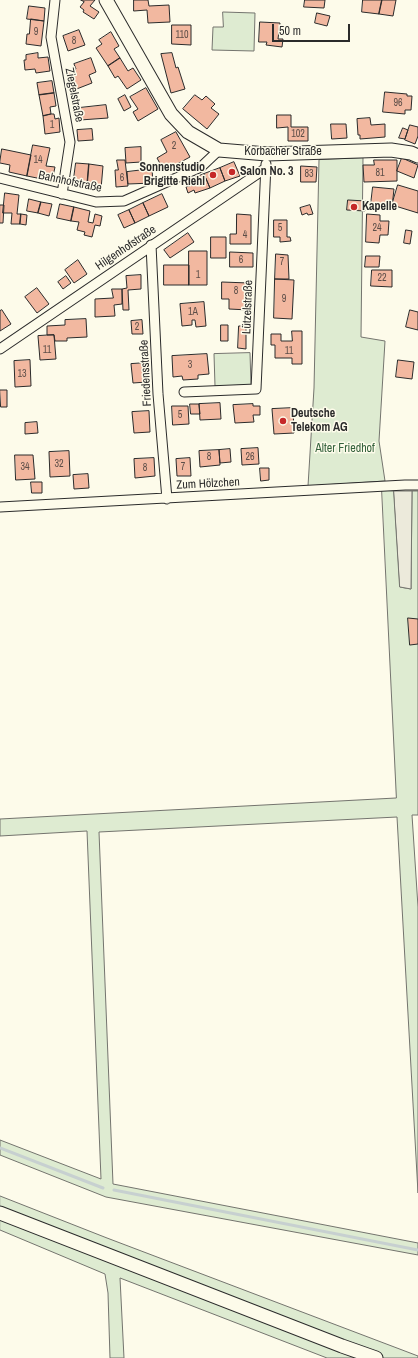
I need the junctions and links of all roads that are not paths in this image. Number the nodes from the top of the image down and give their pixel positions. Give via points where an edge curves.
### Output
1 (54, 0) edge
2 (106, 0) edge
3 (219, 150) junction
4 (267, 154) junction
5 (418, 156) edge
6 (266, 168) junction
7 (0, 178) edge
8 (62, 194) junction
9 (151, 246) junction
10 (0, 349) edge
11 (184, 392) dead end
12 (418, 485) edge
13 (167, 499) junction
14 (0, 508) edge
15 (0, 1213) edge
16 (376, 1358) edge

1 - 8 street, Ziegelstraße via 51,37 70,142
2 - 3 main road, Korbacher Straße via 171,114 188,132
3 - 4 main road, Korbacher Straße
3 - 8 street, Bahnhofstraße via 201,167 124,201 96,202
4 - 5 main road, Korbacher Straße via 391,150
4 - 6 street, Lützelstraße
6 - 9 street, Hilgenhofstraße
6 - 11 street, Lützelstraße via 256,389
7 - 8 street, Bahnhofstraße
9 - 10 street, Hilgenhofstraße
9 - 13 street, Friedensstraße via 158,394
12 - 13 street, Zum Hölzchen
13 - 14 street, Zum Hölzchen
15 - 16 main road

